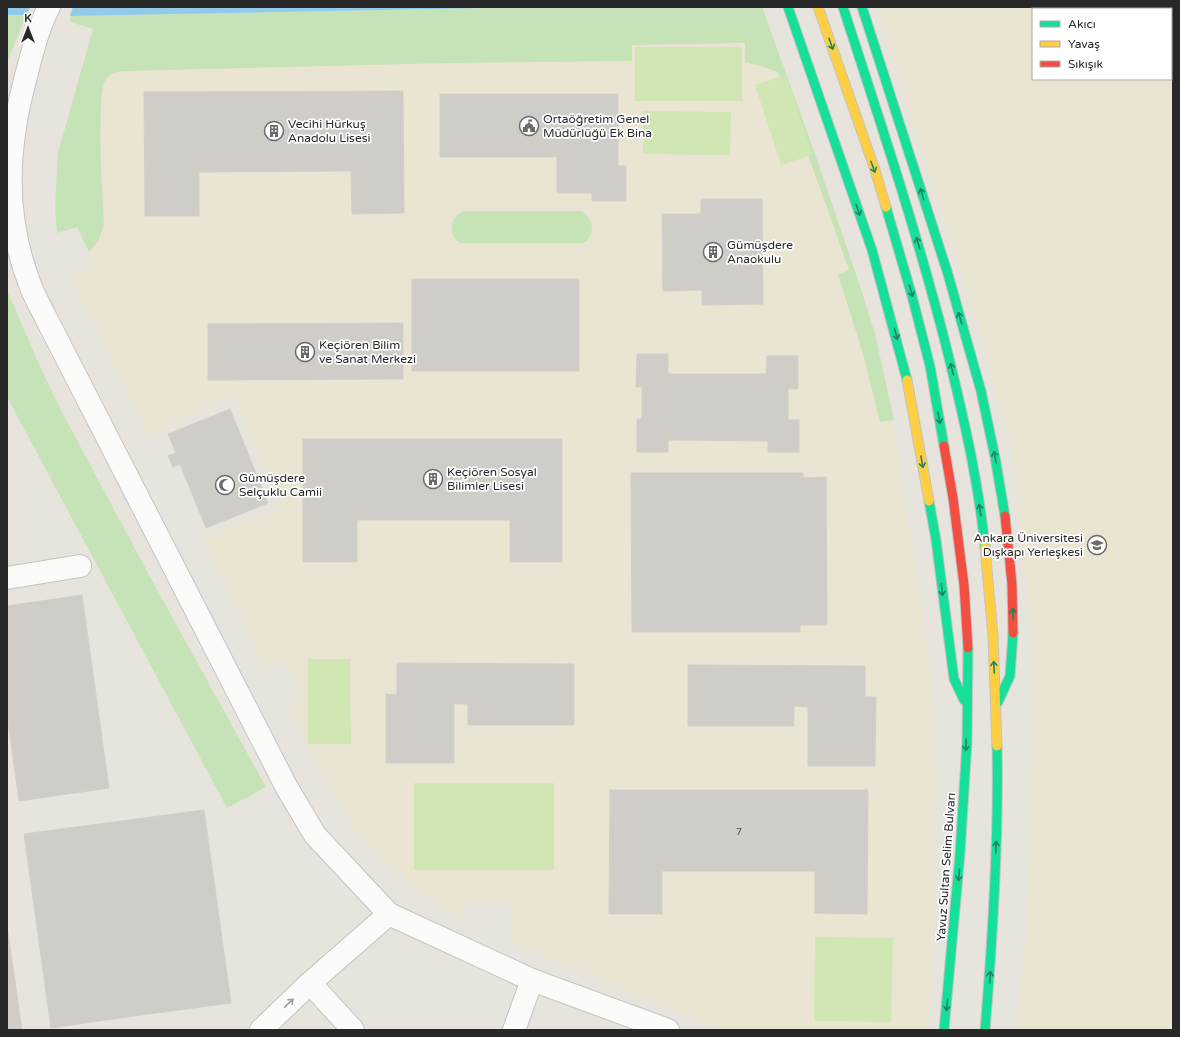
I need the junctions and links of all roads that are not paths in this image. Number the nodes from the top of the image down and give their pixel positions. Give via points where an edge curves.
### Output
1 (788, 7) edge
2 (818, 7) edge
3 (843, 7) edge
4 (862, 7) edge
5 (47, 11) edge
6 (80, 566) dead end
7 (7, 578) edge
8 (967, 706) junction
9 (996, 706) junction
10 (389, 914) junction
11 (532, 980) junction
12 (310, 983) junction
13 (260, 1030) edge
14 (353, 1030) edge
15 (514, 1030) edge
16 (668, 1030) edge
17 (944, 1030) edge
18 (985, 1030) edge

1 -> 8 main road via 872,250 907,380 936,540 954,680
2 -> 8 main road, Yavuz Sultan Selim Bulvarı via 892,224 930,366 953,498 964,585 968,654
9 -> 3 main road via 987,557 960,401 919,246
9 -> 4 main road via 1010,676 1013,639 1012,576 996,457 981,391 949,279
5 - 10 street via 18,107 10,168 13,226 29,284 287,788 316,835
6 - 7 street
8 -> 17 main road, Yavuz Sultan Selim Bulvarı via 960,854
18 -> 9 main road via 992,947 998,808
10 - 11 street
10 - 12 street
11 - 15 street
11 - 16 street
13 -> 12 street
12 - 14 street

